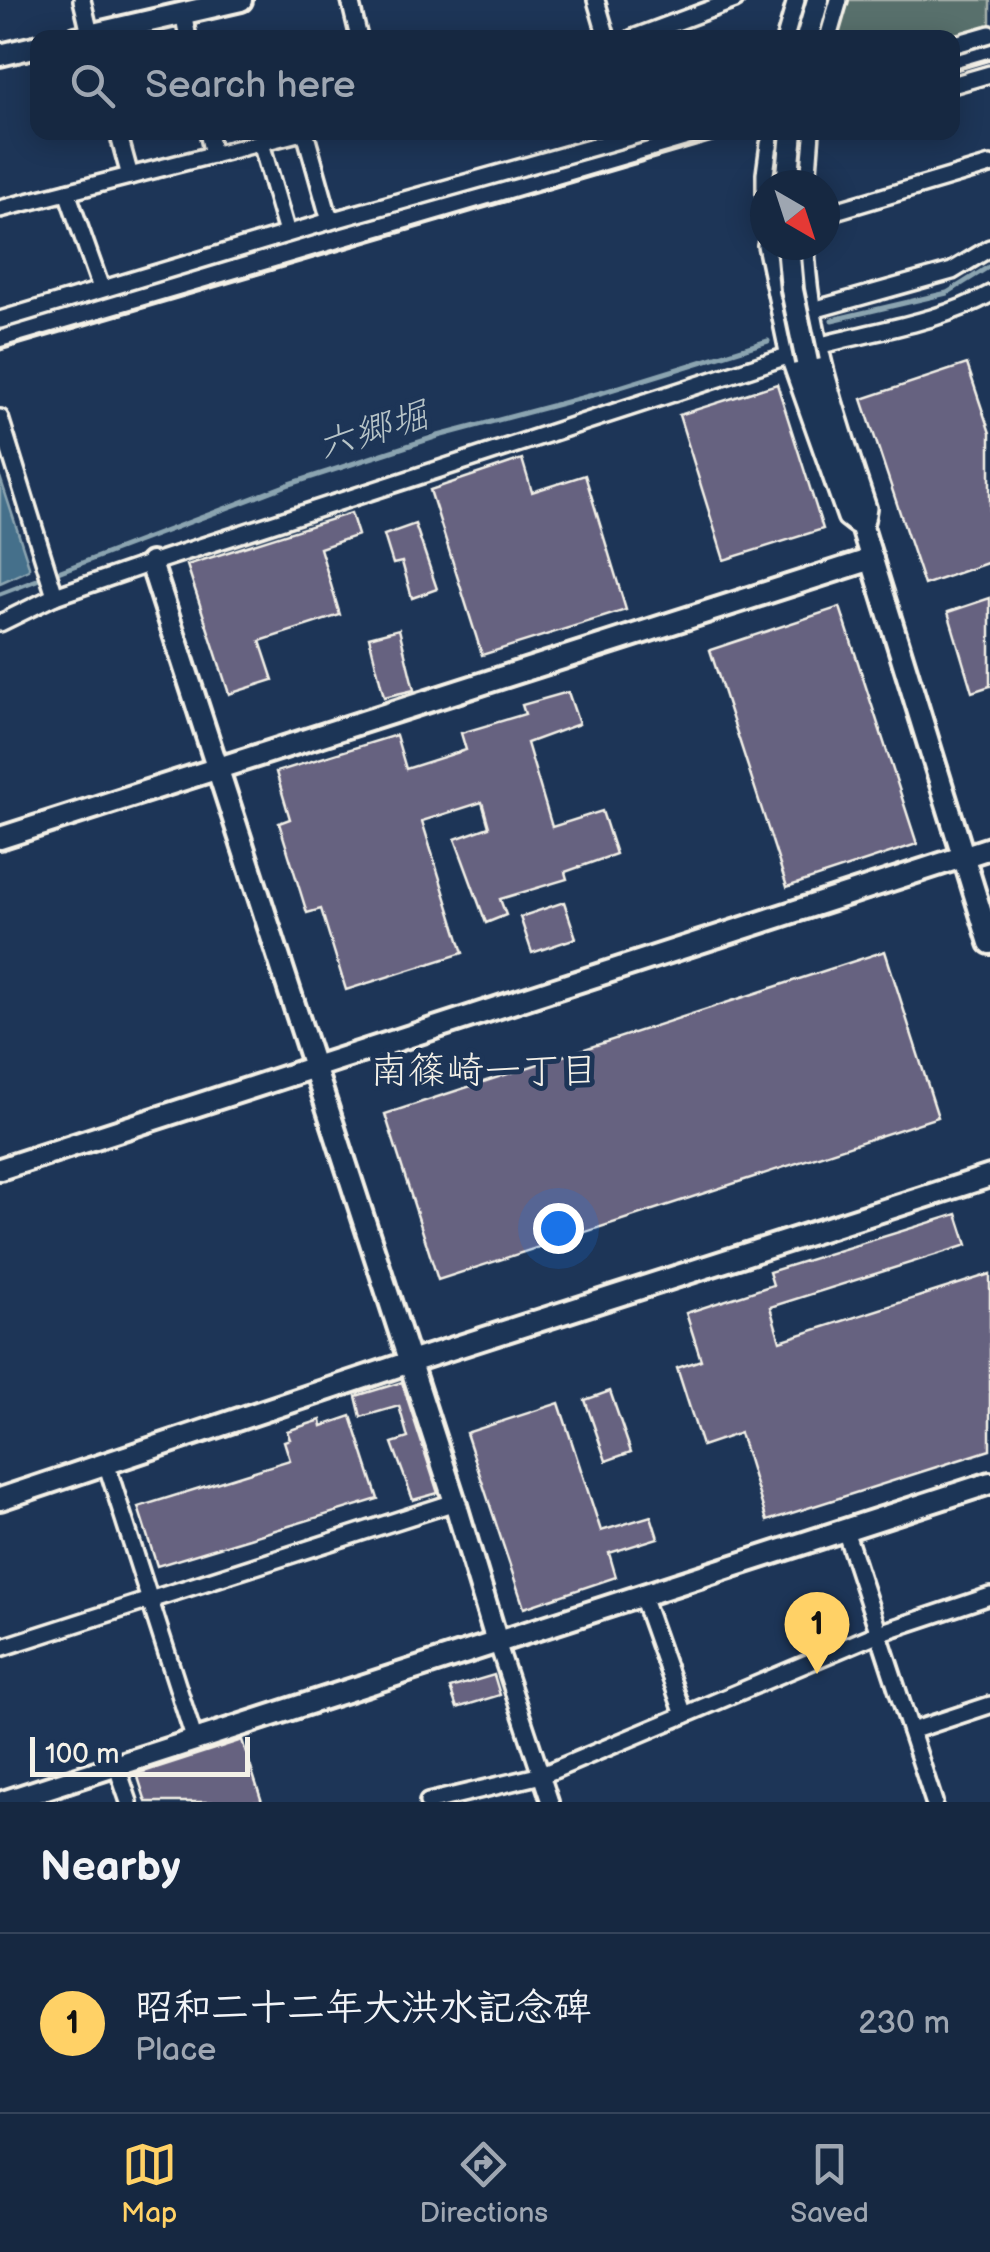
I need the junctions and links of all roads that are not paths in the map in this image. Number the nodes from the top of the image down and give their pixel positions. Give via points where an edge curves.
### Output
1 (82, 0) edge
2 (241, 0) edge
3 (350, 0) edge
4 (596, 0) edge
5 (735, 0) edge
6 (839, 0) edge
7 (810, 2) edge
8 (183, 12) junction
9 (85, 30) edge
10 (110, 30) edge
11 (186, 30) edge
12 (357, 30) edge
13 (605, 30) edge
14 (654, 30) edge
15 (791, 30) edge
16 (808, 30) edge
17 (830, 30) edge
18 (990, 34) edge
19 (960, 43) edge
20 (30, 48) edge
21 (0, 55) edge
22 (990, 74) edge
23 (960, 83) edge
24 (120, 140) edge
25 (210, 140) edge
26 (272, 140) edge
27 (305, 140) edge
28 (616, 140) edge
29 (777, 140) edge
30 (793, 140) edge
31 (809, 140) edge
32 (261, 143) junction
33 (213, 155) junction
34 (990, 165) edge
35 (765, 170) edge
36 (790, 170) edge
37 (807, 170) edge
38 (130, 176) junction
39 (67, 192) junction
40 (0, 209) edge
41 (840, 210) edge
42 (330, 220) junction
43 (286, 233) junction
44 (990, 248) edge
45 (771, 260) edge
46 (789, 260) edge
47 (808, 260) edge
48 (101, 288) junction
49 (990, 294) edge
50 (813, 310) junction
51 (0, 320) edge
52 (805, 355) junction
53 (0, 418) edge
54 (872, 559) junction
55 (151, 562) junction
56 (55, 596) junction
57 (0, 623) edge
58 (217, 768) junction
59 (0, 838) edge
60 (990, 848) edge
61 (962, 856) junction
62 (990, 943) edge
63 (314, 1068) junction
64 (0, 1170) edge
65 (990, 1176) edge
66 (410, 1362) junction
67 (107, 1466) junction
68 (990, 1483) edge
69 (0, 1499) edge
70 (455, 1502) junction
71 (845, 1530) junction
72 (642, 1596) junction
73 (990, 1596) edge
74 (150, 1597) junction
75 (878, 1633) junction
76 (498, 1642) junction
77 (0, 1648) edge
78 (990, 1705) edge
79 (684, 1715) junction
80 (910, 1731) junction
81 (194, 1738) junction
82 (116, 1764) junction
83 (542, 1774) junction
84 (463, 1798) edge
85 (2, 1802) edge
86 (129, 1802) edge
87 (428, 1802) edge
88 (550, 1802) edge
89 (934, 1802) edge

1 - 9 street
2 - 8 street
3 - 12 street
4 - 13 street
5 - 14 street
6 - 17 street
7 - 15 street
7 - 16 street
8 - 10 street
8 - 11 street
18 - 19 street
20 - 21 street
22 - 23 street
24 - 38 street
25 - 33 street
26 - 32 street
27 - 42 street
28 - 42 street
29 - 35 street via 769,144
30 - 36 street, bridge
31 - 37 street
32 - 33 street
32 - 43 street
33 - 38 street
34 - 41 street
38 - 39 street
39 - 40 street
39 - 48 street
42 - 43 street
43 - 48 street
44 - 50 street via 952,270
45 - 52 street
46 - 52 street, bridge
47 - 50 street
48 - 51 street
49 - 52 street via 941,317
50 - 52 street
52 - 54 street
52 - 55 street
53 - 56 street
54 - 58 street
54 - 61 street
55 - 56 street
55 - 58 street
56 - 57 street
58 - 59 street
58 - 63 street
60 - 61 street
61 - 62 street
61 - 63 street
63 - 64 street
63 - 66 street
65 - 66 street
66 - 67 street
66 - 70 street
67 - 69 street
67 - 74 street
68 - 71 street
70 - 74 street
70 - 76 street
71 - 72 street
71 - 75 street
72 - 76 street
72 - 79 street
73 - 75 street
74 - 77 street
74 - 81 street
75 - 79 street
75 - 80 street
76 - 81 street
76 - 83 street
78 - 80 street
79 - 83 street
80 - 89 street
81 - 82 street
82 - 85 street
82 - 86 street
83 - 84 street
83 - 88 street
84 - 87 street

